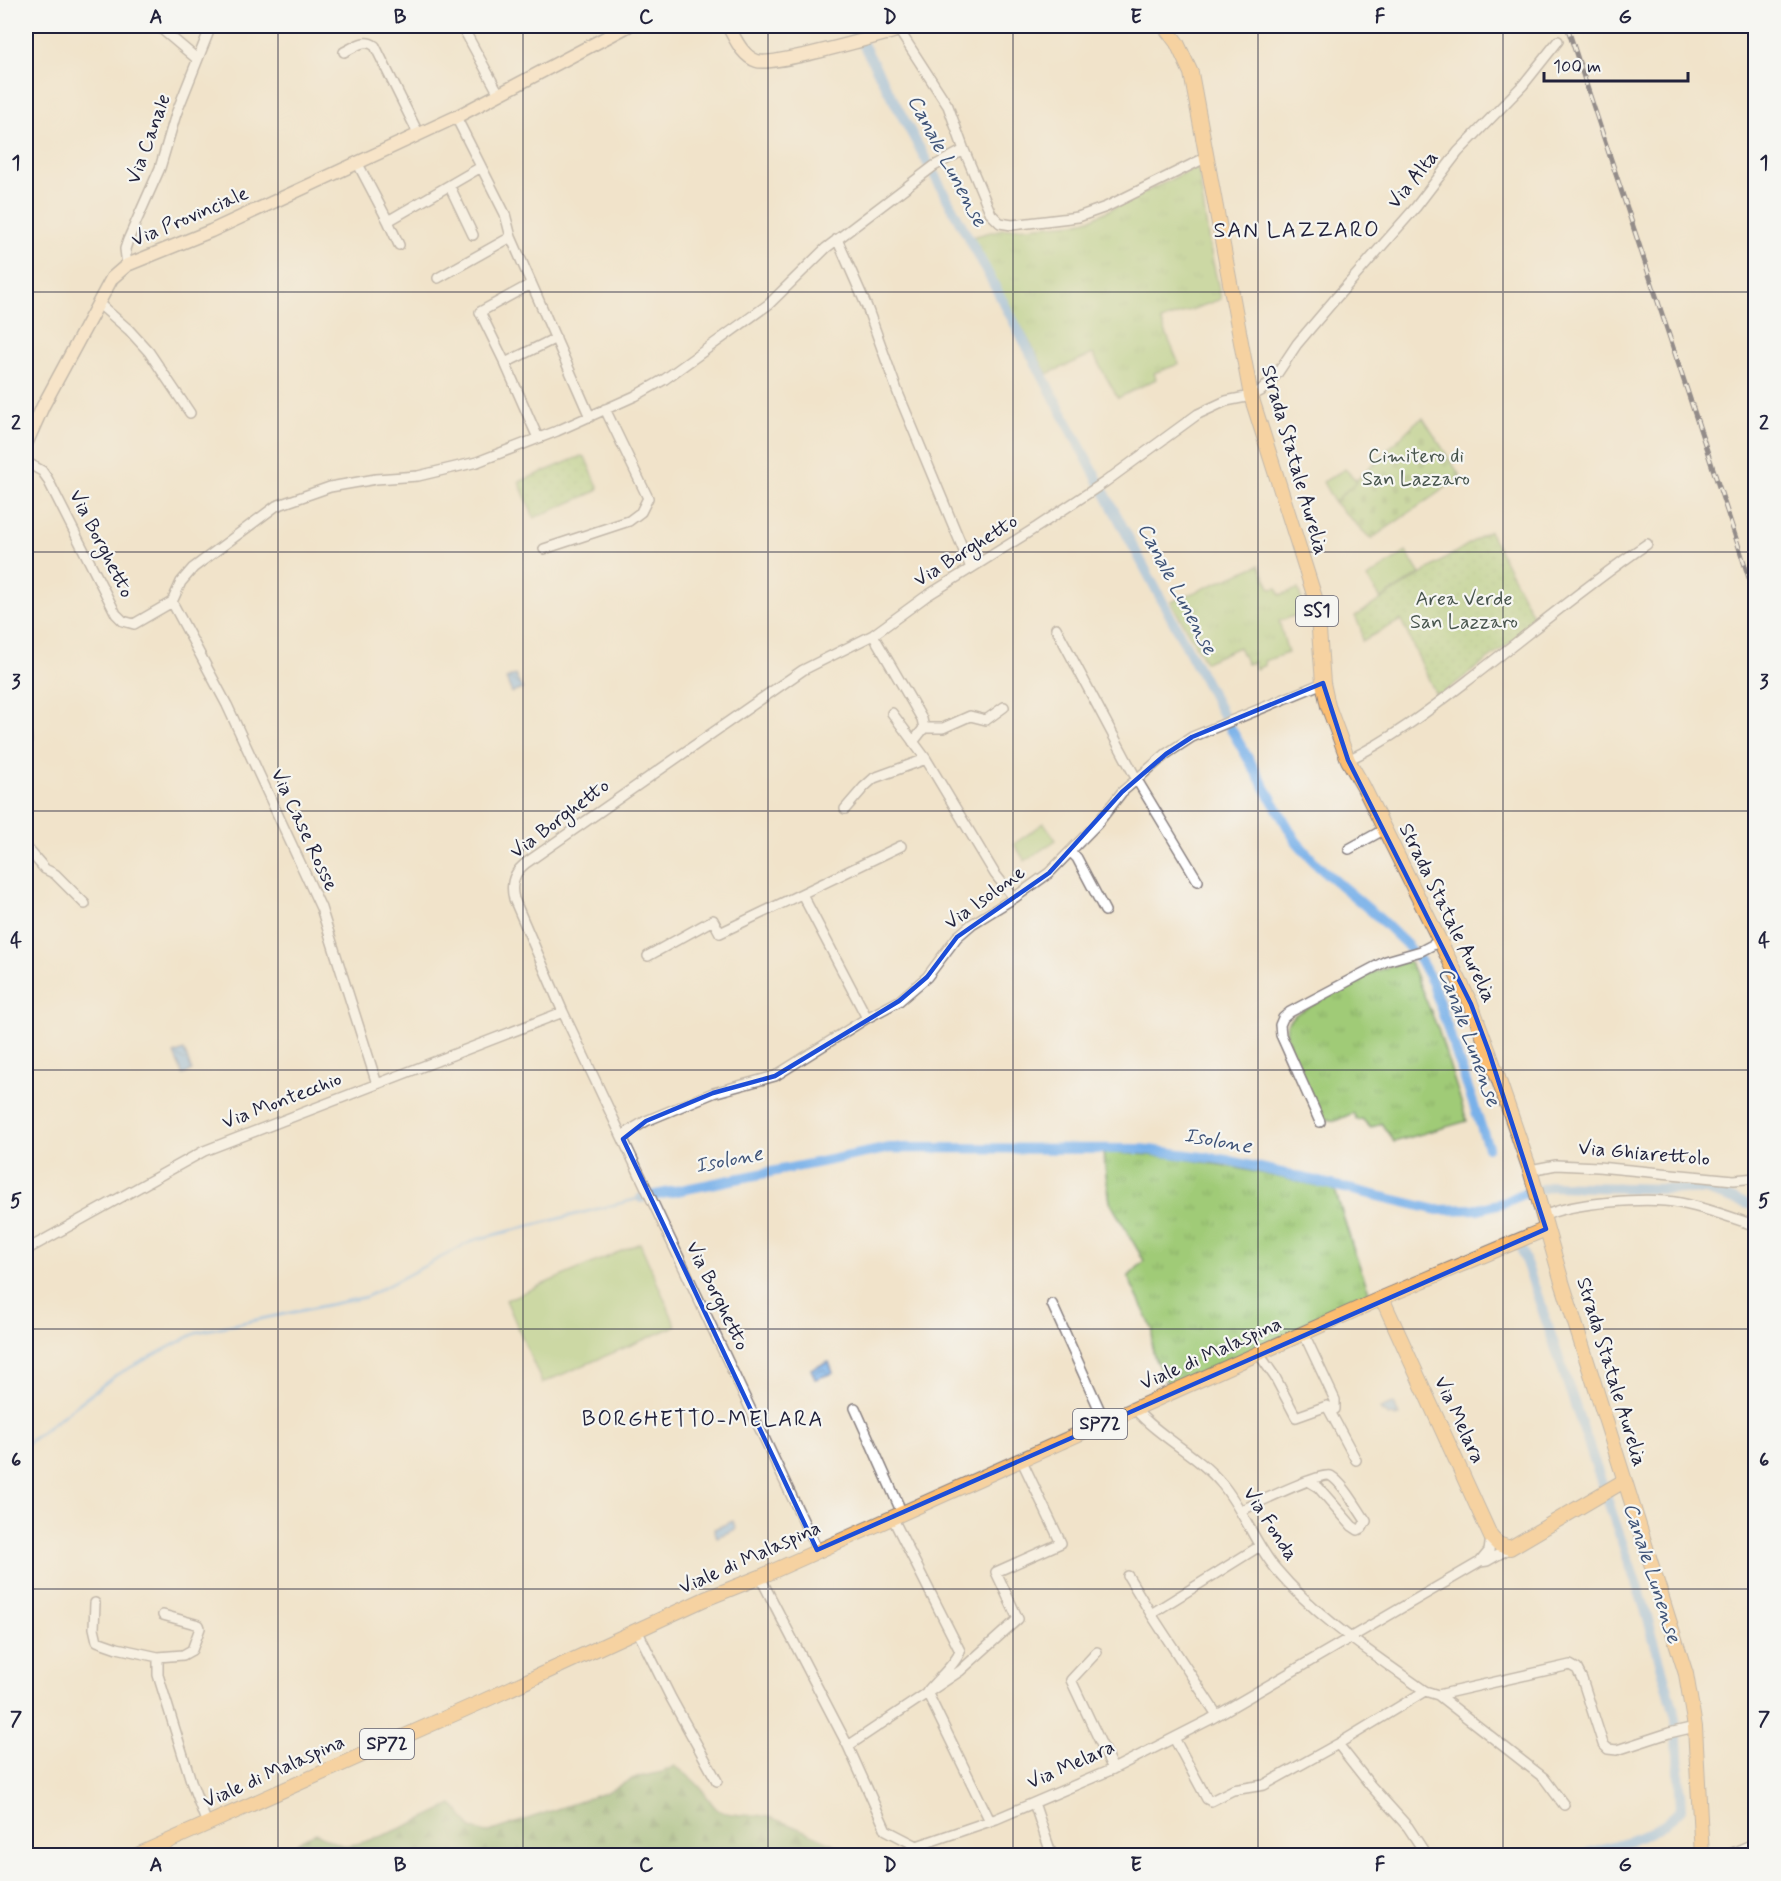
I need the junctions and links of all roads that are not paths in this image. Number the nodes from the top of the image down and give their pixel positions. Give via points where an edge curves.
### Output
1 (158, 26) edge
2 (210, 26) edge
3 (462, 26) edge
4 (628, 26) edge
5 (728, 26) edge
6 (915, 26) edge
7 (1164, 26) edge
8 (897, 28) edge
9 (1558, 40) dead end
10 (344, 52) dead end
11 (197, 59) junction
12 (499, 94) junction
13 (456, 117) junction
14 (419, 135) junction
15 (964, 150) junction
16 (1207, 157) junction
17 (358, 164) junction
18 (482, 167) junction
19 (450, 187) junction
20 (388, 221) junction
21 (473, 235) dead end
22 (511, 237) junction
23 (837, 239) junction
24 (399, 245) dead end
25 (127, 265) junction
26 (438, 278) dead end
27 (531, 284) junction
28 (98, 303) junction
29 (556, 338) junction
30 (505, 363) junction
31 (1251, 396) junction
32 (605, 409) junction
33 (190, 413) dead end
34 (590, 417) junction
35 (538, 438) junction
36 (26, 444) edge
37 (26, 462) edge
38 (1647, 544) dead end
39 (544, 549) dead end
40 (971, 568) junction
41 (172, 602) junction
42 (1056, 628) dead end
43 (873, 635) junction
44 (1323, 683) junction
45 (1004, 707) dead end
46 (892, 713) dead end
47 (924, 728) junction
48 (26, 731) edge
49 (913, 741) junction
50 (26, 747) edge
51 (926, 759) junction
52 (1348, 760) junction
53 (1137, 780) junction
54 (844, 809) dead end
55 (1385, 830) junction
56 (901, 846) dead end
57 (26, 847) edge
58 (1349, 849) dead end
59 (1071, 852) junction
60 (1198, 881) dead end
61 (802, 894) junction
62 (1014, 898) junction
63 (85, 904) dead end
64 (1105, 911) dead end
65 (1440, 941) junction
66 (648, 956) dead end
67 (563, 1012) junction
68 (867, 1018) junction
69 (377, 1084) junction
70 (1320, 1122) dead end
71 (623, 1139) junction
72 (1530, 1173) junction
73 (1755, 1178) edge
74 (1543, 1220) junction
75 (1755, 1226) edge
76 (26, 1250) edge
77 (1382, 1299) junction
78 (1052, 1304) dead end
79 (1304, 1334) junction
80 (1259, 1354) junction
81 (855, 1408) dead end
82 (1135, 1409) junction
83 (1330, 1411) junction
84 (1105, 1422) junction
85 (1021, 1459) junction
86 (1356, 1460) dead end
87 (1308, 1481) junction
88 (1624, 1481) junction
89 (1240, 1511) junction
90 (897, 1515) junction
91 (1491, 1537) junction
92 (1260, 1546) junction
93 (1510, 1548) junction
94 (818, 1550) junction
95 (1480, 1562) junction
96 (1128, 1576) dead end
97 (760, 1577) junction
98 (95, 1603) dead end
99 (1151, 1614) junction
100 (163, 1615) dead end
101 (637, 1630) junction
102 (1350, 1636) junction
103 (1097, 1652) dead end
104 (158, 1657) junction
105 (1425, 1691) junction
106 (927, 1692) junction
107 (1438, 1695) junction
108 (1218, 1714) junction
109 (1690, 1728) junction
110 (1174, 1738) junction
111 (1338, 1744) junction
112 (848, 1746) junction
113 (1113, 1769) junction
114 (717, 1781) dead end
115 (1034, 1803) junction
116 (1564, 1805) dead end
117 (990, 1821) junction
118 (207, 1824) junction
119 (1755, 1843) edge
120 (135, 1856) edge
121 (1052, 1856) edge
122 (1427, 1856) edge
123 (1702, 1856) edge
124 (1725, 1856) edge

1 - 11 street
2 - 11 street, Via Canale
3 - 12 street
4 - 12 street, Via Provinciale
5 - 8 street via 745,53 764,62
6 - 8 street
7 - 16 main road, Strada Statale Aurelia / SS1 via 1191,73
8 - 15 street via 948,105
9 - 31 street, Via Alta via 1523,85 1458,152 1416,207 1297,344 1277,374
10 - 14 street via 364,42 375,46
11 - 25 street, Via Canale via 160,168 128,240
12 - 13 street, Via Provinciale
13 - 14 street, Via Provinciale
13 - 18 street
14 - 17 street, Via Provinciale
15 - 16 street via 991,214 1008,225 1078,217
15 - 23 street, Via Borghetto via 930,169
16 - 31 main road, Strada Statale Aurelia / SS1
17 - 20 street
17 - 25 street, Via Provinciale
18 - 19 street
18 - 22 street
19 - 20 street
19 - 21 street
20 - 24 street
22 - 26 street
22 - 27 street
23 - 32 street, Via Borghetto via 760,310 665,379
23 - 40 street
25 - 28 street, Via Provinciale via 111,278
27 - 29 street
27 - 30 street via 480,312
28 - 33 street via 149,352
28 - 36 street, Via Provinciale
29 - 30 street
29 - 34 street
30 - 35 street
31 - 40 street, Via Borghetto via 1226,401 1198,414 1101,484
31 - 44 main road, Strada Statale Aurelia / SS1 via 1317,603
32 - 34 street, Via Borghetto
32 - 39 street via 648,498 641,512 629,521
34 - 35 street, Via Borghetto
35 - 41 street, Via Borghetto via 477,462 418,477 330,487 276,506 193,568
37 - 41 street, Via Borghetto via 47,478 119,618 138,623
38 - 52 street via 1439,702 1375,747
40 - 43 street, Via Borghetto
41 - 69 street, Via Case Rosse via 227,705 321,908
42 - 53 street
43 - 47 street
43 - 67 street, Via Borghetto via 803,670 518,870 512,886 514,899
44 - 52 main road, Strada Statale Aurelia / SS1 via 1335,730
44 - 53 street, Via Isolone via 1192,737
45 - 47 street via 986,720 970,716 943,728
46 - 49 street
47 - 49 street
48 - 50 street
49 - 51 street
51 - 54 street via 874,778
51 - 62 street via 995,874
52 - 55 main road, Strada Statale Aurelia / SS1
53 - 59 street, Via Isolone
53 - 60 street
55 - 58 street
55 - 65 main road, Strada Statale Aurelia / SS1
56 - 61 street
57 - 63 street
59 - 62 street, Via Isolone
59 - 64 street
61 - 66 street via 720,933 713,921
61 - 68 street
62 - 68 street, Via Isolone via 957,937 917,987
65 - 70 street via 1386,961 1283,1018 1281,1035
65 - 72 main road, Strada Statale Aurelia / SS1 via 1474,1012
67 - 69 street, Via Montecchio
67 - 71 street, Via Borghetto
68 - 71 street, Via Isolone via 775,1076 704,1097 646,1121
69 - 76 street, Via Montecchio via 204,1151
71 - 94 street, Via Borghetto
72 - 73 street, Via Ghiarettolo via 1556,1165 1734,1180
72 - 74 main road, Strada Statale Aurelia / SS1
74 - 75 street via 1568,1207 1659,1201 1708,1210
74 - 77 main road, SP72 via 1524,1236
74 - 88 main road, Strada Statale Aurelia
77 - 79 main road, Viale di Malaspina / SP72
77 - 91 main road, Via Melara
78 - 84 street
79 - 80 main road, Viale di Malaspina / SP72
79 - 83 street via 1335,1400 1335,1408
80 - 82 main road, Viale di Malaspina / SP72
80 - 83 street via 1296,1417 1327,1406
81 - 90 street
82 - 84 main road, Viale di Malaspina / SP72
82 - 89 street, Via Fonda via 1210,1472
83 - 86 street
84 - 85 main road, Viale di Malaspina / SP72
85 - 90 main road, Viale di Malaspina / SP72
85 - 106 street via 1061,1543 996,1572 1018,1619 960,1671
87 - 87 street via 1352,1526 1358,1530 1365,1524 1330,1475
87 - 89 street
88 - 93 main road, Via Melara
88 - 109 main road, Strada Statale Aurelia via 1686,1674
89 - 92 street, Via Fonda
90 - 94 main road, Viale di Malaspina / SP72
90 - 106 street via 960,1651 958,1659
91 - 93 main road
91 - 95 street via 1489,1551
92 - 99 street
92 - 102 street, Via Fonda via 1294,1588
93 - 95 street, Via Melara
94 - 97 main road, Viale di Malaspina / SP72
95 - 102 street, Via Melara
96 - 99 street
97 - 101 main road, Viale di Malaspina / SP72
97 - 112 street, Via Melara
98 - 104 street via 97,1641
99 - 108 street
100 - 104 street via 200,1628 192,1650 183,1655
101 - 114 street
101 - 118 main road, Viale di Malaspina / SP72
102 - 105 street, Via Fonda
102 - 108 street, Via Melara
103 - 113 street via 1071,1680
104 - 118 street via 158,1675
105 - 107 street, Via Fonda
105 - 111 street
106 - 112 street
106 - 117 street
107 - 109 street, Via Fonda via 1570,1665 1582,1679 1608,1749 1617,1750
107 - 116 street, Via Fonda via 1544,1778
108 - 110 street, Via Melara
109 - 123 main road, Strada Statale Aurelia
110 - 111 street via 1211,1801 1233,1790 1264,1785
110 - 113 street, Via Melara
111 - 122 street via 1408,1827
112 - 117 street, Via Melara via 886,1830 917,1846
113 - 115 street, Via Melara
115 - 117 street, Via Melara
115 - 121 street
118 - 120 main road, Viale di Malaspina / SP72
119 - 124 street

